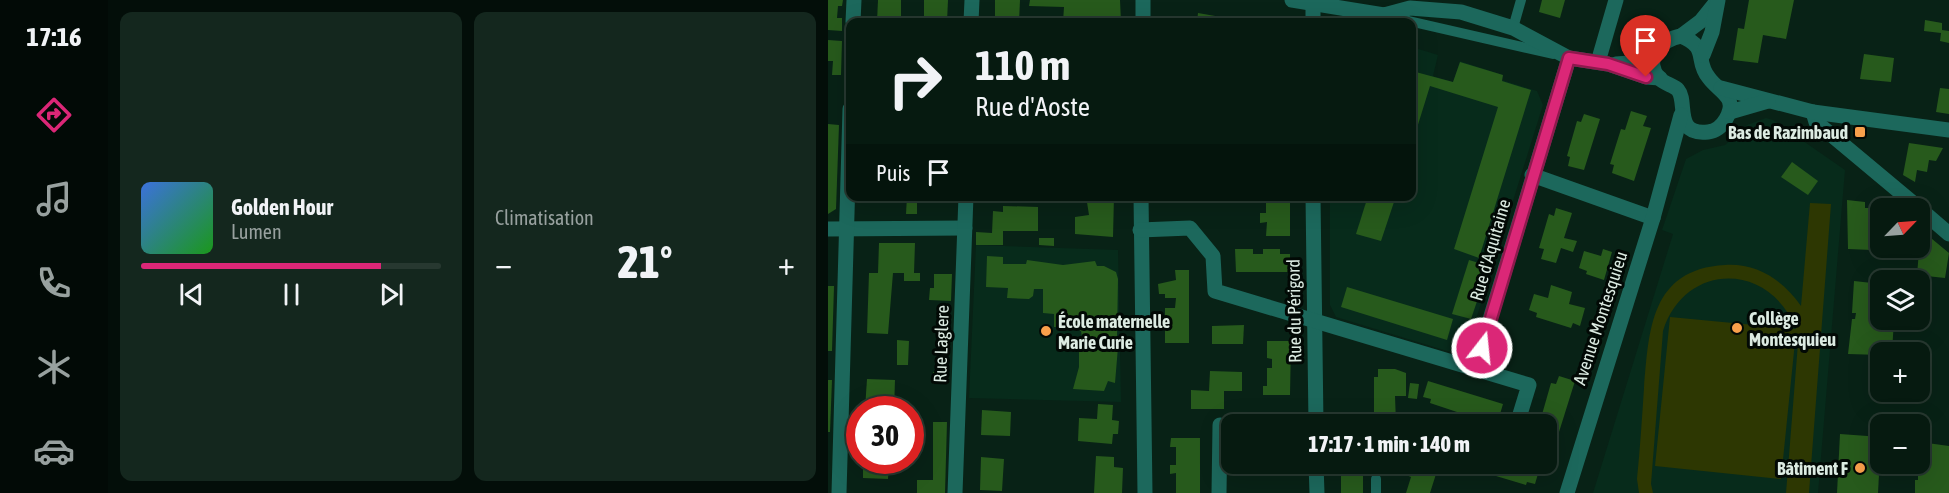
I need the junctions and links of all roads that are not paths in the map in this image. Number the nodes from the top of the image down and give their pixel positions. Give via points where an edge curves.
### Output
1 (854, 0) edge
2 (972, 0) edge
3 (1143, 0) edge
4 (1292, 0) edge
5 (1521, 0) edge
6 (1616, 0) edge
7 (1718, 0) edge
8 (1313, 2) edge
9 (1412, 4) edge
10 (1384, 15) junction
11 (853, 18) edge
12 (971, 18) edge
13 (1143, 18) edge
14 (1313, 18) edge
15 (1397, 18) edge
16 (1416, 22) edge
17 (1513, 28) junction
18 (1681, 36) junction
19 (1655, 53) junction
20 (1703, 54) junction
21 (1569, 58) junction
22 (1603, 63) junction
23 (1660, 78) junction
24 (1721, 87) junction
25 (1769, 101) junction
26 (1730, 112) junction
27 (1813, 112) junction
28 (1681, 115) junction
29 (1695, 130) junction
30 (1949, 130) edge
31 (1671, 155) junction
32 (1532, 176) junction
33 (1907, 198) edge
34 (848, 201) edge
35 (966, 201) edge
36 (1141, 201) edge
37 (1313, 201) edge
38 (1653, 218) junction
39 (1930, 218) edge
40 (847, 228) junction
41 (964, 228) junction
42 (828, 229) edge
43 (1140, 230) junction
44 (1949, 234) edge
45 (1313, 321) junction
46 (1475, 369) junction
47 (1316, 414) edge
48 (1520, 414) edge
49 (1220, 425) dead end
50 (1316, 474) edge
51 (1377, 479) dead end
52 (839, 493) edge
53 (955, 493) edge
54 (1145, 493) edge
55 (1219, 493) edge
56 (1317, 493) edge
57 (1377, 493) edge
58 (1567, 493) edge

1 - 11 street
2 - 12 street
3 - 13 street
4 - 8 street
5 - 17 lane
6 - 22 street
7 - 18 street via 1701,21
7 - 20 street via 1713,32
8 - 10 street
8 - 14 street
9 - 10 street
9 - 17 street via 1461,12
10 - 15 lane
16 - 21 lane
17 - 21 street
18 - 19 street via 1668,38
18 - 20 street via 1694,42
19 - 22 street via 1643,62
19 - 23 street via 1654,69
20 - 24 street via 1709,79
21 - 22 street
21 - 32 street, Rue d'Aquitaine
22 - 23 street
23 - 28 street via 1678,90
24 - 25 street
24 - 26 street via 1729,100
25 - 26 street
25 - 27 street
26 - 29 street via 1721,127 1709,132
27 - 30 street
27 - 33 street via 1816,122
28 - 29 street
28 - 31 street, Avenue Montesquieu
29 - 31 street, Avenue Montesquieu
31 - 38 street, Avenue Montesquieu
32 - 38 street
32 - 46 street, Rue d'Aquitaine
34 - 40 street
35 - 41 street, Rue Laglere
36 - 43 street
37 - 45 street, Rue du Périgord
38 - 58 street, Avenue Montesquieu
39 - 44 street
40 - 41 street
40 - 42 street
40 - 52 street
41 - 53 street, Rue Laglere
43 - 45 street via 1190,228 1213,256 1215,291
43 - 54 street
45 - 46 street
45 - 47 street, Rue du Périgord
46 - 48 street via 1529,386
49 - 55 street
50 - 56 street
51 - 57 lane

